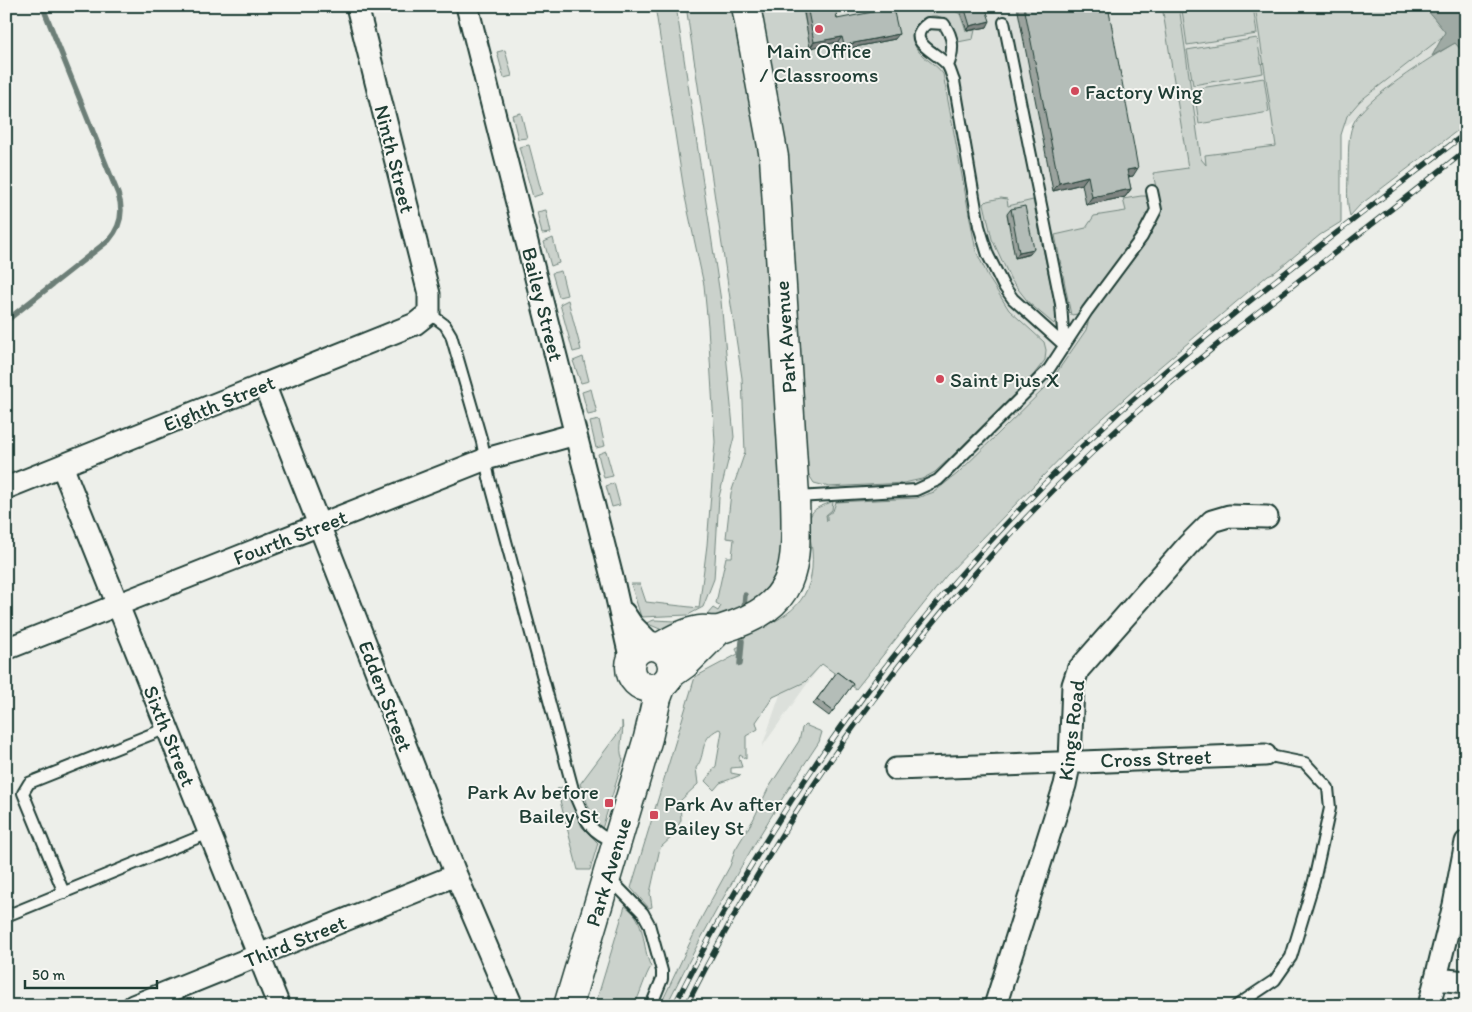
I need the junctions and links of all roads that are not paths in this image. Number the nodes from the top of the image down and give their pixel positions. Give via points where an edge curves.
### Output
1 (356, 6) edge
2 (467, 6) edge
3 (746, 6) edge
4 (1004, 22) dead end
5 (948, 66) dead end
6 (1152, 191) dead end
7 (429, 313) junction
8 (1064, 345) junction
9 (264, 384) junction
10 (576, 434) junction
11 (486, 459) junction
12 (62, 466) junction
13 (6, 488) edge
14 (795, 497) junction
15 (1267, 517) dead end
16 (319, 526) junction
17 (618, 601) junction
18 (117, 604) junction
19 (720, 630) junction
20 (656, 646) junction
21 (6, 649) edge
22 (652, 676) junction
23 (167, 728) junction
24 (1266, 755) joint
25 (1070, 761) junction
26 (896, 769) dead end
27 (209, 834) junction
28 (617, 842) junction
29 (1466, 842) edge
30 (456, 875) junction
31 (608, 876) junction
32 (64, 893) junction
33 (6, 916) edge
34 (258, 956) junction
35 (1437, 979) junction
36 (1466, 982) edge
37 (133, 1006) edge
38 (278, 1006) edge
39 (512, 1006) edge
40 (568, 1006) edge
41 (651, 1006) edge
42 (995, 1006) edge
43 (1236, 1006) edge
44 (1429, 1006) edge

1 - 7 street, Ninth Street via 429,294
2 - 10 street, Bailey Street
3 - 14 main road, Park Avenue via 774,157
4 - 8 lane via 1061,304
5 - 8 lane via 954,81 979,226 988,255 1012,298
6 - 8 lane via 1156,210 1142,237
7 - 9 street, Eighth Street via 415,324
7 - 11 lane via 446,325 452,336
8 - 14 lane via 1040,380 938,480 916,490
9 - 12 street, Eighth Street
9 - 16 street, Edden Street
10 - 11 street, Fourth Street
10 - 17 street, Bailey Street
11 - 16 street, Fourth Street
11 - 28 lane via 574,793 587,823 599,836
12 - 13 street, Eighth Street
12 - 18 street, Sixth Street
14 - 19 main road, Park Avenue via 796,552 786,588 762,612
15 - 25 street, Kings Road via 1229,516 1212,521 1081,665 1074,685
16 - 18 street, Fourth Street
16 - 30 street, Edden Street
17 - 20 street, Bailey Street via 632,625
17 - 22 street, Bailey Street
18 - 21 street, Fourth Street
18 - 23 street, Sixth Street
19 - 20 main road, Park Avenue via 690,633
19 - 22 main road, Park Avenue via 685,664
20 - 22 main road, Park Avenue via 642,648
22 - 28 main road, Park Avenue via 647,710 648,738
23 - 27 street, Sixth Street
23 - 32 lane via 28,783 23,793
24 - 25 street, Cross Street
24 - 43 lane via 1305,763 1328,788 1330,808 1314,881 1291,957 1275,980
25 - 26 street, Cross Street
25 - 42 street, Kings Road via 1060,803
27 - 32 lane
27 - 34 street, Sixth Street
28 - 31 main road, Park Avenue
29 - 35 street
30 - 34 street, Third Street
30 - 39 street, Edden Street
31 - 40 main road, Park Avenue
31 - 41 lane via 644,913 648,924 662,971 662,980
32 - 33 lane
34 - 37 street, Third Street
34 - 38 street, Sixth Street
35 - 36 street
35 - 44 street

